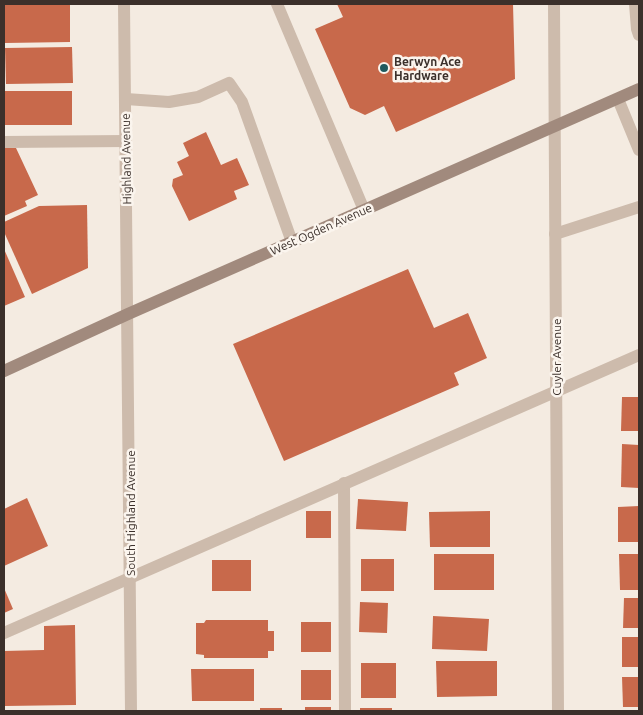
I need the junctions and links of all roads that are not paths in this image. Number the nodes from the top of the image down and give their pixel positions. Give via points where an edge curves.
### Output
1 (124, 4) edge
2 (276, 4) edge
3 (554, 4) edge
4 (635, 4) edge
5 (639, 35) edge
6 (639, 89) edge
7 (618, 99) junction
8 (126, 100) junction
9 (555, 127) junction
10 (126, 141) junction
11 (4, 142) edge
12 (639, 150) edge
13 (639, 207) edge
14 (364, 210) junction
15 (555, 234) junction
16 (292, 242) junction
17 (128, 314) junction
18 (639, 355) edge
19 (4, 371) edge
20 (556, 392) junction
21 (344, 483) junction
22 (130, 577) junction
23 (4, 633) edge
24 (131, 711) edge
25 (345, 711) edge
26 (558, 711) edge

1 - 8 street, Highland Avenue
2 - 14 street
3 - 9 street, Cuyler Avenue
4 - 5 street
6 - 7 main road, West Ogden Avenue
7 - 9 main road, West Ogden Avenue
7 - 12 street
8 - 10 street, Highland Avenue
8 - 16 street via 169,102 198,96 229,83 242,102
9 - 14 main road, West Ogden Avenue
9 - 15 street, Cuyler Avenue
10 - 11 street
10 - 17 street, Highland Avenue
13 - 15 street
14 - 16 main road, West Ogden Avenue
15 - 20 street, Cuyler Avenue
16 - 17 main road, West Ogden Avenue
17 - 19 main road, West Ogden Avenue
17 - 22 street, South Highland Avenue
18 - 20 street
20 - 21 street
20 - 26 street, Cuyler Avenue
21 - 22 street
21 - 25 street
22 - 23 street
22 - 24 street, South Highland Avenue

